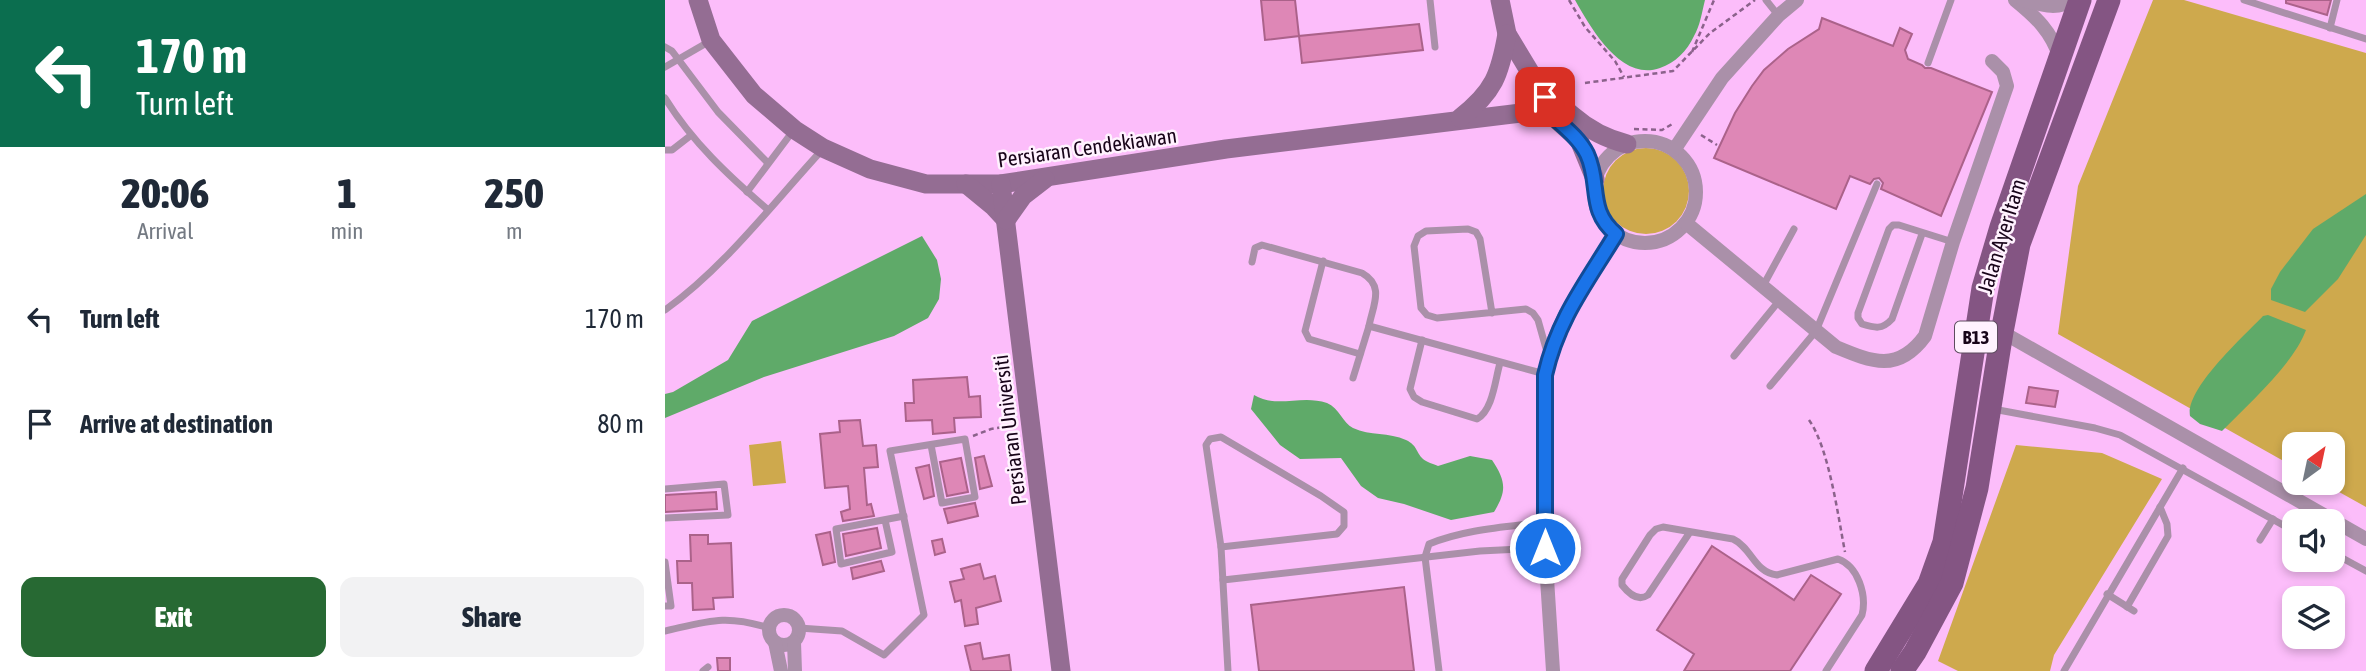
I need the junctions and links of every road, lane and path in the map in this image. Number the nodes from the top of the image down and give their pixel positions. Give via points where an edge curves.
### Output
1 (698, 0) edge
2 (1430, 0) edge
3 (1500, 0) edge
4 (1569, 0) edge
5 (1714, 0) edge
6 (1755, 0) edge
7 (1766, 0) edge
8 (1797, 0) edge
9 (1951, 0) edge
10 (2015, 0) edge
11 (2023, 0) edge
12 (2072, 0) edge
13 (2080, 0) edge
14 (2109, 0) edge
15 (2244, 0) edge
16 (2337, 0) edge
17 (1779, 15) junction
18 (2330, 28) junction
19 (1507, 34) junction
20 (2366, 39) edge
21 (711, 40) junction
22 (665, 47) edge
23 (1435, 47) dead end
24 (1690, 55) junction
25 (2060, 59) junction
26 (679, 60) junction
27 (1992, 61) dead end
28 (1928, 63) dead end
29 (665, 68) edge
30 (1624, 77) junction
31 (1585, 83) dead end
32 (665, 98) edge
33 (1549, 102) junction
34 (1458, 119) junction
35 (1689, 127) junction
36 (795, 130) junction
37 (690, 135) junction
38 (1626, 137) junction
39 (1717, 145) dead end
40 (824, 148) junction
41 (665, 150) edge
42 (1674, 150) junction
43 (768, 163) junction
44 (1048, 177) junction
45 (1595, 179) junction
46 (966, 184) junction
47 (1001, 184) junction
48 (1877, 184) dead end
49 (747, 192) junction
50 (767, 209) junction
51 (1006, 220) junction
52 (1686, 223) junction
53 (1794, 229) dead end
54 (1616, 234) junction
55 (1922, 234) junction
56 (1953, 242) junction
57 (1322, 261) junction
58 (1252, 262) dead end
59 (1763, 287) junction
60 (1779, 300) junction
61 (665, 310) edge
62 (1492, 313) junction
63 (1369, 326) junction
64 (1816, 331) junction
65 (2002, 332) junction
66 (1422, 340) junction
67 (1360, 354) junction
68 (1734, 356) dead end
69 (1549, 358) junction
70 (1500, 363) junction
71 (1545, 375) junction
72 (1353, 378) dead end
73 (1770, 386) dead end
74 (1990, 408) junction
75 (1809, 420) dead end
76 (1010, 426) dead end
77 (965, 439) junction
78 (931, 445) junction
79 (2183, 468) junction
80 (665, 489) edge
81 (2159, 507) junction
82 (904, 516) junction
83 (665, 518) edge
84 (2273, 519) junction
85 (885, 520) junction
86 (1545, 522) junction
87 (2282, 524) edge
88 (1690, 532) junction
89 (2366, 539) edge
90 (2260, 540) dead end
91 (1220, 547) junction
92 (1545, 548) junction
93 (1425, 557) junction
94 (2345, 559) edge
95 (665, 562) edge
96 (1847, 562) junction
97 (2366, 571) edge
98 (1223, 580) junction
99 (2107, 594) junction
100 (665, 606) edge
101 (665, 631) edge
102 (772, 635) junction
103 (797, 635) junction
104 (781, 671) edge
105 (795, 671) edge
106 (1061, 671) edge
107 (1229, 671) edge
108 (1439, 671) edge
109 (1553, 671) edge
110 (1826, 671) edge
111 (1876, 671) edge
112 (1902, 671) edge
113 (2064, 671) edge

1 - 21 street, Persiaran Cendekiawan
2 - 23 lane
3 - 19 street
4 - 30 path
5 - 24 path
6 - 24 path via 1710,33
7 - 17 lane
8 - 17 street
9 - 28 lane
10 - 25 street via 2042,22
11 - 12 street via 2053,6
13 - 25 main road, Jalan Ayer Itam / B13
14 - 65 main road, Jalan Ayer Itam / B13 via 2019,244
15 - 18 lane
16 - 18 lane
17 - 35 street via 1722,78
18 - 20 lane
19 - 33 street
19 - 34 street via 1493,85 1480,103
21 - 26 lane
21 - 36 street, Persiaran Cendekiawan via 754,95
22 - 26 lane
24 - 30 path via 1673,71
25 - 111 main road, Jalan Ayer Itam / B13 via 1983,288 1944,542 1929,583
26 - 29 lane
26 - 43 lane via 718,113
27 - 56 street via 2003,72 2007,86
30 - 31 path
32 - 37 lane
33 - 34 street, Persiaran Cendekiawan
33 - 38 street via 1604,138
33 - 45 street via 1579,140
34 - 44 street, Persiaran Cendekiawan
35 - 38 path via 1678,121 1662,130
35 - 39 path
35 - 42 street
36 - 40 street, Persiaran Cendekiawan
36 - 43 lane
37 - 41 lane via 672,150
37 - 49 lane
38 - 42 street
38 - 45 street
40 - 46 street, Persiaran Cendekiawan via 870,169 926,184
40 - 50 lane
42 - 52 street via 1695,180 1695,207
43 - 49 lane
44 - 47 street, Persiaran Cendekiawan
44 - 51 street via 1023,196
45 - 54 street via 1599,213
46 - 47 street, Persiaran Cendekiawan
46 - 51 street
47 - 51 street, Persiaran Universiti
48 - 64 lane
49 - 50 lane
50 - 61 lane via 704,278
51 - 106 street, Persiaran Universiti
52 - 54 street via 1666,239 1649,243
52 - 59 street
53 - 59 lane
54 - 69 street via 1564,317
55 - 55 lane via 1892,319 1885,327 1862,324 1859,313 1889,229 1899,225
55 - 56 lane
56 - 64 street via 1925,336 1904,357 1881,362 1861,357 1836,347
57 - 58 lane via 1262,245 1255,248
57 - 63 lane via 1373,279 1377,288
57 - 67 lane via 1305,336
59 - 60 street
60 - 64 street
60 - 68 lane
62 - 62 lane via 1476,232 1426,231 1418,236 1414,246 1427,315
62 - 69 lane via 1526,309 1533,313
63 - 66 lane
63 - 67 lane
64 - 73 lane
65 - 74 main road, Jalan Ayer Itam / B13
65 - 89 street
66 - 70 lane
66 - 70 lane via 1410,389 1414,397 1476,419 1488,408
67 - 72 lane
69 - 71 street
70 - 71 lane
71 - 86 street
74 - 79 lane via 2120,435
74 - 112 main road, Jalan Ayer Itam / B13 via 1977,488 1952,583
75 - 96 path via 1828,472
76 - 77 path
77 - 78 lane
77 - 78 lane via 975,498 942,503
78 - 82 lane via 890,451
79 - 81 lane
79 - 84 lane
80 - 83 lane via 724,484 728,515
81 - 99 lane
81 - 99 lane via 2168,536 2131,609
82 - 85 lane
82 - 103 lane via 924,615 884,655 842,631
84 - 87 lane
84 - 90 lane
85 - 85 lane via 836,529 841,564 892,552
86 - 92 street
86 - 93 lane via 1440,540 1429,544
88 - 88 lane via 1656,529 1622,579 1626,591 1637,598 1649,594
88 - 96 lane via 1741,543 1770,574 1838,559
91 - 91 lane via 1206,445 1210,439 1221,437 1344,513 1344,526 1337,534
91 - 98 lane
92 - 93 lane
92 - 109 street
93 - 98 lane
93 - 108 lane
94 - 97 lane
95 - 100 lane via 671,606
96 - 110 lane via 1853,567 1865,606
98 - 107 lane
99 - 113 lane
101 - 102 lane via 721,618 745,620
102 - 103 street via 784,646
102 - 103 street via 775,619 785,615 794,619
102 - 104 street
103 - 105 street

